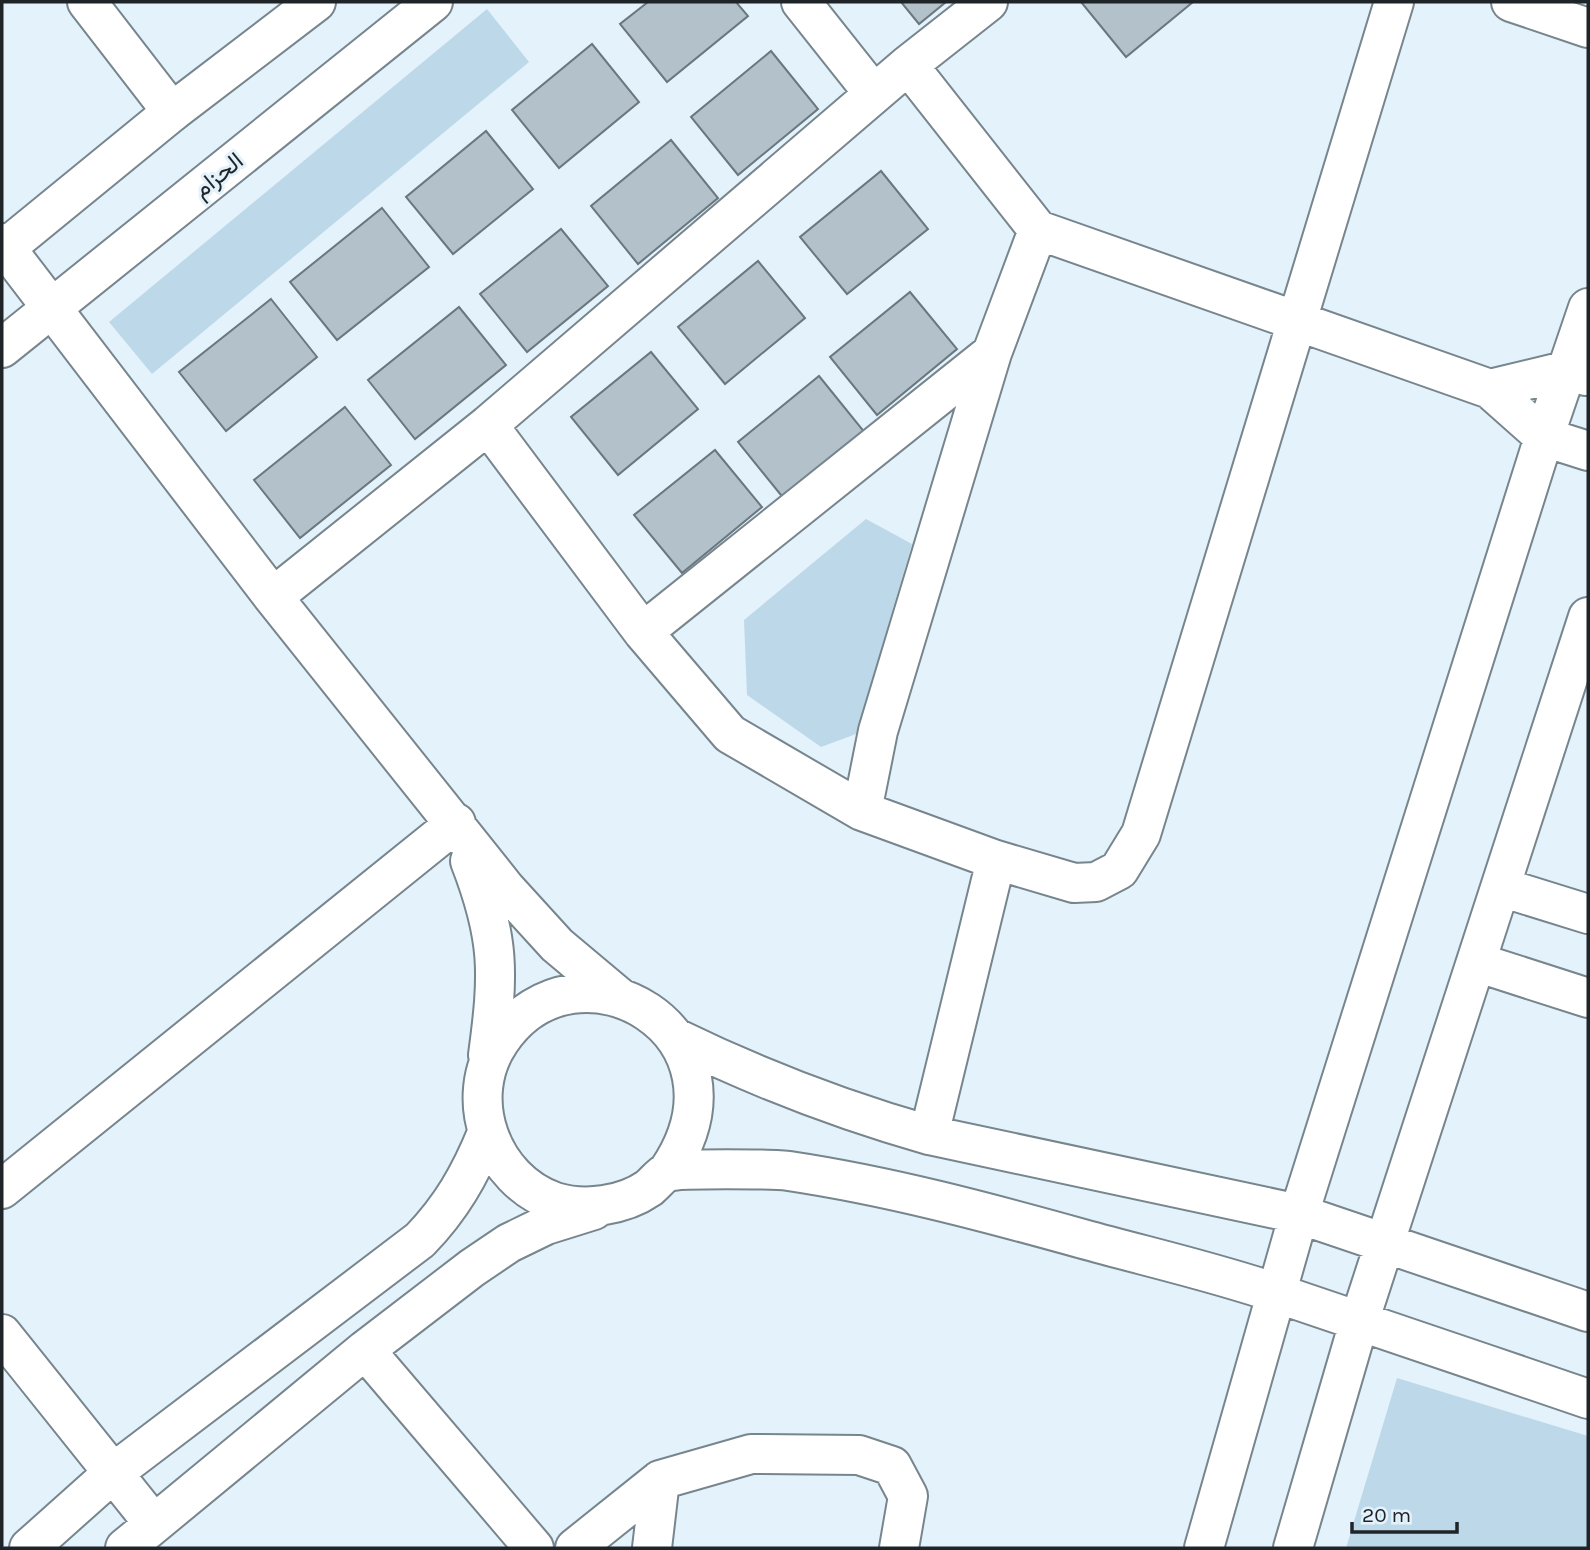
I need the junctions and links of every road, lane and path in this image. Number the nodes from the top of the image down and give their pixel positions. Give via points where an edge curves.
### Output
1 (88, 2) edge
2 (316, 2) edge
3 (433, 2) edge
4 (801, 2) edge
5 (988, 2) edge
6 (1394, 2) edge
7 (1511, 2) edge
8 (1588, 28) edge
9 (908, 65) junction
10 (874, 94) junction
11 (172, 112) junction
12 (1038, 230) junction
13 (3, 248) edge
14 (1588, 307) edge
15 (51, 309) junction
16 (1296, 321) junction
17 (2, 348) edge
18 (992, 353) junction
19 (1579, 373) edge
20 (1490, 390) junction
21 (488, 425) junction
22 (1544, 437) junction
23 (1588, 451) edge
24 (273, 597) junction
25 (1588, 617) edge
26 (643, 632) junction
27 (862, 811) junction
28 (456, 823) junction
29 (996, 860) junction
30 (1501, 887) junction
31 (1588, 914) edge
32 (1476, 962) junction
33 (619, 997) junction
34 (1588, 998) edge
35 (676, 1038) junction
36 (486, 1072) junction
37 (487, 1133) junction
38 (929, 1135) junction
39 (668, 1171) junction
40 (2, 1189) edge
41 (622, 1201) junction
42 (1299, 1214) junction
43 (1384, 1242) junction
44 (1276, 1293) junction
45 (1588, 1312) edge
46 (1359, 1322) junction
47 (2, 1334) edge
48 (365, 1350) junction
49 (1588, 1399) edge
50 (113, 1473) junction
51 (660, 1480) junction
52 (154, 1524) junction
53 (29, 1548) edge
54 (125, 1548) edge
55 (534, 1548) edge
56 (575, 1548) edge
57 (652, 1548) edge
58 (899, 1548) edge
59 (1204, 1548) edge
60 (1293, 1548) edge

1 - 11 street
2 - 11 street
3 - 15 street, الحزام
4 - 10 street
5 - 9 street
6 - 16 street
7 - 8 street
9 - 10 street
9 - 12 street
10 - 21 street
11 - 13 street
12 - 16 street
12 - 18 street
13 - 15 street
14 - 19 street
15 - 17 street, الحزام
15 - 24 street
16 - 20 street
16 - 29 street via 1141,834 1130,856 1119,870 1096,882 1074,883
18 - 26 street
18 - 27 street via 878,731
19 - 20 street
19 - 22 street
20 - 22 street
21 - 24 street
21 - 26 street
22 - 23 street
22 - 42 street
24 - 28 street
25 - 30 street
26 - 27 street via 730,734
27 - 29 street
28 - 33 street via 532,919
28 - 36 street via 488,906 494,944 498,982
28 - 40 street
29 - 38 street
30 - 31 street
30 - 32 street
32 - 34 street
32 - 43 street
33 - 35 street via 650,1012
33 - 36 street via 583,992 549,1000 518,1019 498,1043
35 - 38 street via 800,1093
35 - 39 street via 689,1064 693,1121 683,1149
36 - 37 street via 482,1103
37 - 41 street via 502,1163 526,1187 556,1202 589,1207
37 - 50 street via 465,1183 445,1214 419,1240
38 - 42 street
39 - 41 street via 647,1189
39 - 44 street via 783,1170 923,1195
41 - 48 street via 546,1225 509,1243
42 - 43 street
42 - 44 street
43 - 45 street
43 - 46 street
44 - 46 street
44 - 59 street
46 - 49 street
46 - 60 street
47 - 50 street
48 - 52 street
48 - 55 street
50 - 52 street
50 - 53 street
51 - 56 street
51 - 57 street
51 - 58 street via 751,1454 859,1455 892,1466 908,1496
52 - 54 street

